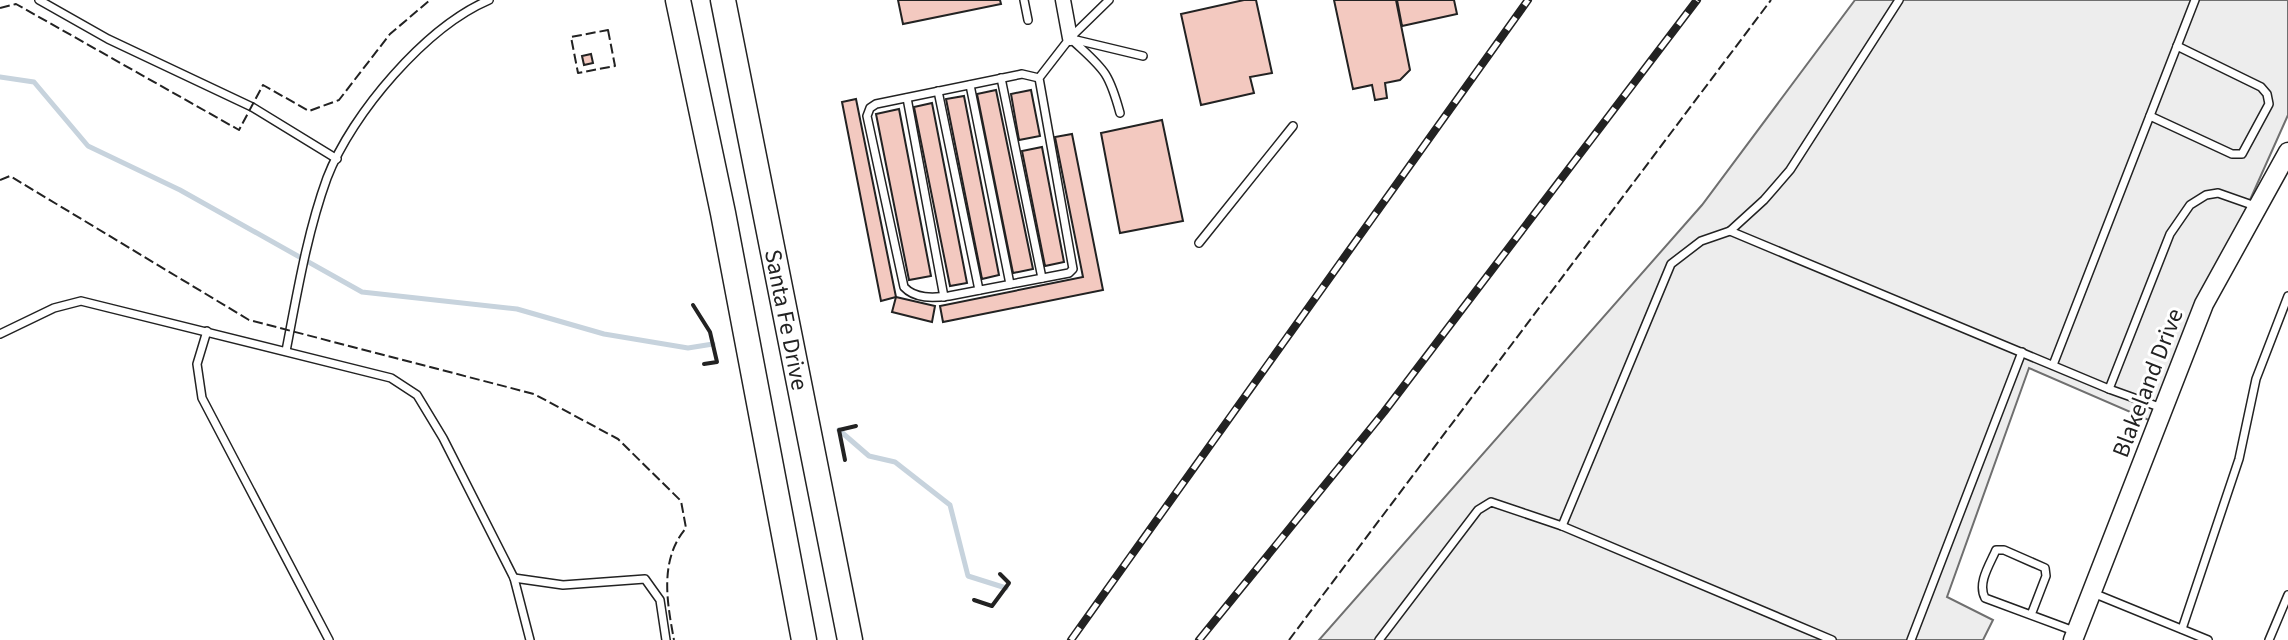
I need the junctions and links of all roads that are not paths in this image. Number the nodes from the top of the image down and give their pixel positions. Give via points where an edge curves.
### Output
1 (39, 0) edge
2 (489, 0) edge
3 (678, 0) edge
4 (723, 0) edge
5 (1024, 0) edge
6 (1063, 0) edge
7 (1109, 0) edge
8 (1899, 0) edge
9 (2195, 0) edge
10 (1028, 20) dead end
11 (1070, 38) junction
12 (2177, 46) junction
13 (1143, 56) dead end
14 (1001, 78) junction
15 (1039, 78) junction
16 (970, 85) junction
17 (938, 91) junction
18 (907, 98) junction
19 (1120, 113) dead end
20 (2150, 116) junction
21 (1293, 126) dead end
22 (2288, 152) edge
23 (337, 159) junction
24 (2257, 206) junction
25 (1730, 231) junction
26 (1199, 243) dead end
27 (1042, 278) junction
28 (1010, 284) junction
29 (979, 290) junction
30 (2288, 296) edge
31 (944, 297) junction
32 (207, 331) junction
33 (0, 334) edge
34 (286, 351) junction
35 (2022, 352) junction
36 (2053, 365) junction
37 (2109, 389) junction
38 (2163, 409) junction
39 (1562, 526) junction
40 (514, 578) junction
41 (2091, 592) junction
42 (2288, 595) edge
43 (2031, 615) junction
44 (2182, 629) junction
45 (2074, 636) edge
46 (329, 640) edge
47 (530, 640) edge
48 (666, 640) edge
49 (804, 640) edge
50 (850, 640) edge
51 (1379, 640) edge
52 (1832, 640) edge
53 (1911, 640) edge
54 (2208, 640) edge
55 (2269, 640) edge

1 - 23 lane via 252,107
2 - 23 lane via 429,39 389,78
3 - 49 highway, Santa Fe Drive
4 - 50 highway, Santa Fe Drive
5 - 10 lane
6 - 11 street
7 - 11 lane
8 - 25 lane via 1790,170
9 - 12 lane
11 - 13 lane
11 - 15 lane
11 - 19 lane via 1111,79
12 - 20 lane
12 - 20 lane via 2261,87 2269,104 2242,154
14 - 15 lane
14 - 16 lane
14 - 27 lane
15 - 27 lane via 1074,264 1069,273
16 - 17 lane
16 - 28 lane
17 - 18 lane
17 - 29 lane
18 - 31 lane
18 - 31 lane via 876,104 867,116 904,287 912,294
20 - 36 lane
21 - 26 lane
22 - 24 street, Blakeland Drive
23 - 34 lane via 312,230
24 - 37 lane via 2218,193 2190,205 2170,234
24 - 38 street, Blakeland Drive via 2204,304
25 - 35 lane
25 - 39 lane via 1701,241 1671,264
27 - 28 lane
28 - 29 lane
29 - 31 lane
30 - 44 lane via 2256,379 2239,459
32 - 33 lane via 81,301
32 - 34 lane
32 - 46 lane via 197,364 202,398
34 - 40 lane via 391,378 417,395
35 - 36 lane
35 - 53 lane
36 - 37 lane
37 - 38 lane
38 - 41 street, Blakeland Drive
39 - 51 lane via 1491,502 1478,510
39 - 52 lane
40 - 47 lane
40 - 48 lane via 563,585 645,579 660,600
41 - 44 lane
41 - 45 street, Blakeland Drive
42 - 55 lane
43 - 43 lane via 1981,592 1996,550 2045,568
43 - 45 lane
44 - 54 lane

